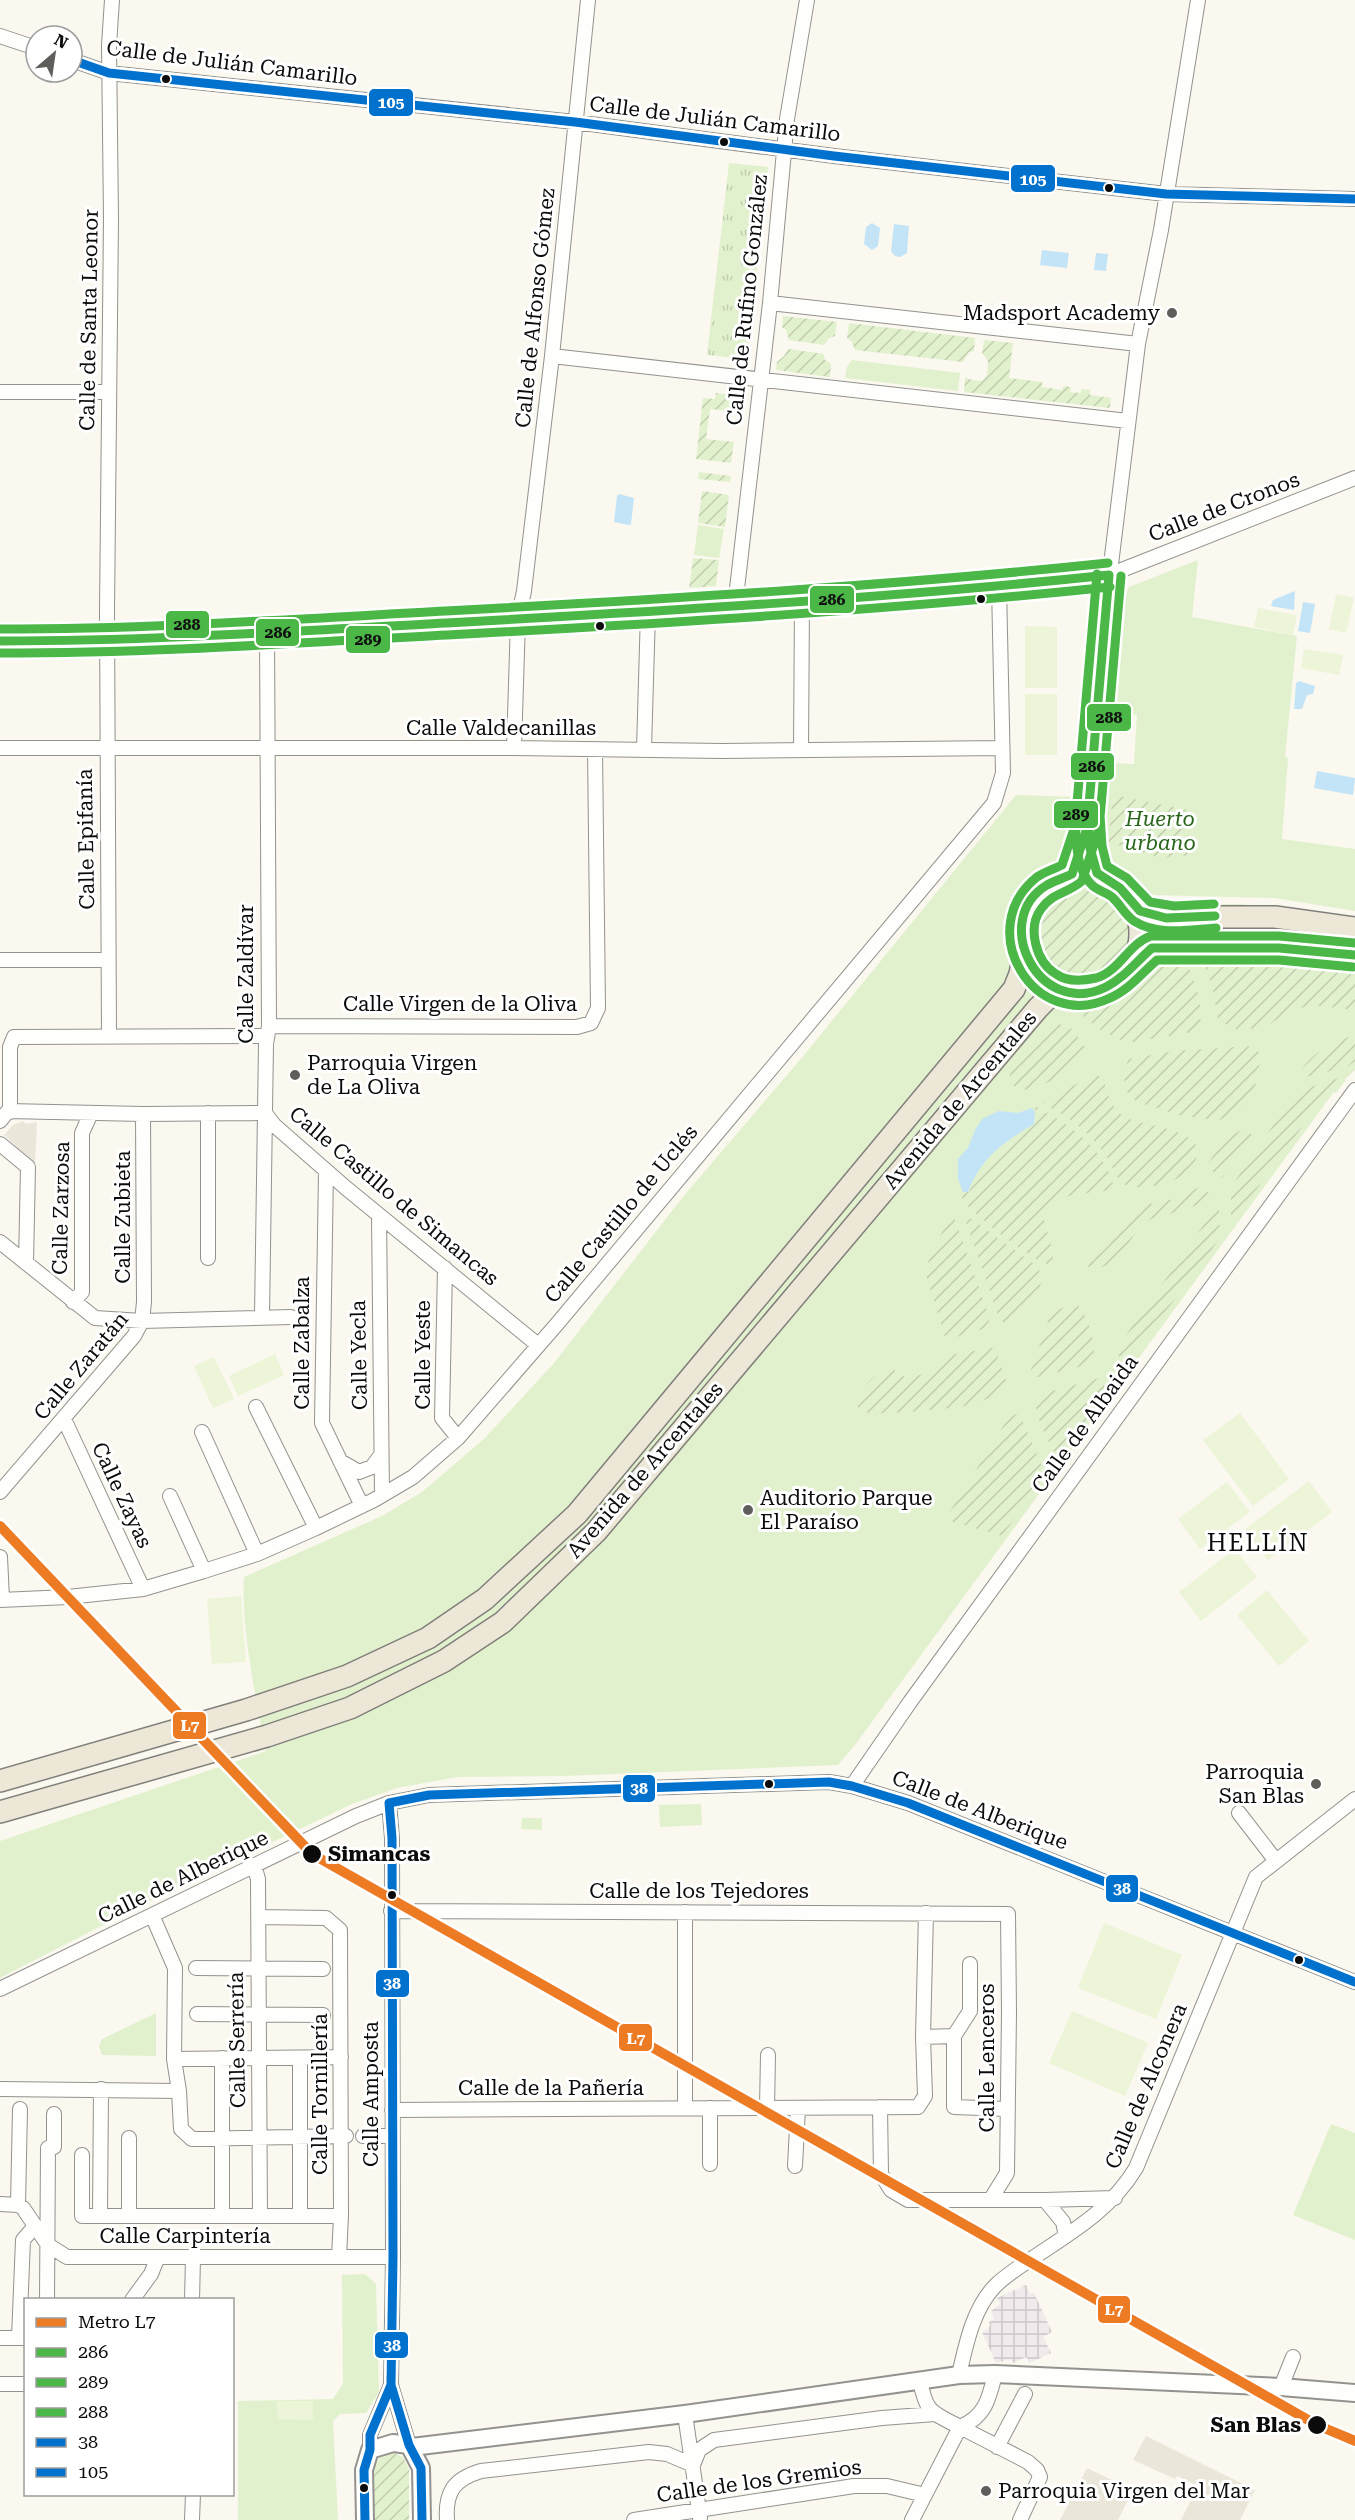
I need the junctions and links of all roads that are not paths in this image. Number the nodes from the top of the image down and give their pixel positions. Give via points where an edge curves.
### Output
1 (112, 0) edge
2 (588, 0) edge
3 (807, 0) edge
4 (1198, 0) edge
5 (0, 36) edge
6 (24, 44) edge
7 (84, 64) edge
8 (109, 73) junction
9 (575, 122) junction
10 (784, 149) junction
11 (1166, 194) junction
12 (1355, 197) edge
13 (770, 303) junction
14 (1138, 344) junction
15 (552, 356) junction
16 (762, 378) junction
17 (0, 392) edge
18 (109, 392) junction
19 (1128, 421) junction
20 (1355, 478) edge
21 (1109, 575) junction
22 (999, 586) junction
23 (802, 601) junction
24 (735, 606) junction
25 (648, 612) junction
26 (518, 619) junction
27 (267, 632) junction
28 (0, 641) edge
29 (107, 641) junction
30 (0, 748) edge
31 (107, 748) junction
32 (268, 748) junction
33 (513, 748) junction
34 (1002, 748) junction
35 (595, 749) junction
36 (644, 749) junction
37 (801, 750) junction
38 (1087, 828) junction
39 (1072, 874) junction
40 (1099, 876) junction
41 (1135, 908) junction
42 (1355, 928) edge
43 (1024, 953) junction
44 (1355, 955) edge
45 (0, 960) edge
46 (107, 960) junction
47 (1131, 964) junction
48 (1067, 992) junction
49 (268, 1031) junction
50 (109, 1036) junction
51 (1355, 1090) edge
52 (4, 1112) edge
53 (91, 1113) junction
54 (208, 1113) junction
55 (266, 1113) junction
56 (143, 1114) junction
57 (0, 1144) edge
58 (326, 1171) junction
59 (379, 1215) junction
60 (0, 1242) edge
61 (208, 1258) dead end
62 (26, 1263) junction
63 (445, 1268) junction
64 (73, 1302) junction
65 (262, 1316) junction
66 (291, 1317) dead end
67 (142, 1321) junction
68 (538, 1345) junction
69 (256, 1407) dead end
70 (64, 1419) junction
71 (202, 1432) dead end
72 (458, 1438) junction
73 (381, 1455) junction
74 (340, 1461) junction
75 (0, 1492) edge
76 (382, 1495) junction
77 (170, 1496) dead end
78 (362, 1506) junction
79 (316, 1528) junction
80 (257, 1554) junction
81 (0, 1557) edge
82 (204, 1571) junction
83 (143, 1589) junction
84 (1, 1600) edge
85 (0, 1781) edge
86 (852, 1786) junction
87 (1355, 1799) edge
88 (389, 1803) junction
89 (0, 1812) edge
90 (1239, 1813) dead end
91 (1276, 1861) junction
92 (254, 1865) junction
93 (391, 1911) junction
94 (686, 1912) junction
95 (926, 1913) junction
96 (1008, 1914) joint
97 (152, 1915) junction
98 (258, 1917) junction
99 (1232, 1933) junction
100 (970, 1964) dead end
101 (196, 1968) dead end
102 (258, 1968) junction
103 (323, 1969) dead end
104 (1355, 1982) edge
105 (0, 1989) edge
106 (197, 2014) dead end
107 (258, 2015) junction
108 (323, 2015) dead end
109 (954, 2036) junction
110 (923, 2037) junction
111 (768, 2055) dead end
112 (341, 2057) junction
113 (222, 2058) junction
114 (259, 2058) junction
115 (300, 2058) junction
116 (174, 2059) junction
117 (0, 2089) edge
118 (101, 2089) junction
119 (179, 2091) junction
120 (685, 2108) junction
121 (710, 2108) junction
122 (768, 2108) junction
123 (798, 2108) junction
124 (880, 2108) junction
125 (20, 2109) dead end
126 (1008, 2109) junction
127 (392, 2110) junction
128 (54, 2114) dead end
129 (343, 2136) junction
130 (363, 2136) dead end
131 (392, 2136) junction
132 (300, 2137) junction
133 (129, 2138) dead end
134 (221, 2138) junction
135 (259, 2138) junction
136 (82, 2155) dead end
137 (710, 2164) dead end
138 (795, 2166) dead end
139 (1115, 2198) junction
140 (991, 2199) junction
141 (1045, 2200) junction
142 (0, 2204) edge
143 (18, 2205) junction
144 (100, 2216) junction
145 (129, 2216) junction
146 (222, 2216) junction
147 (260, 2216) junction
148 (300, 2216) junction
149 (341, 2216) junction
150 (35, 2226) junction
151 (1066, 2236) junction
152 (48, 2245) junction
153 (193, 2258) junction
154 (339, 2258) junction
155 (393, 2258) junction
156 (157, 2259) junction
157 (47, 2298) edge
158 (133, 2298) edge
159 (192, 2298) edge
160 (0, 2338) edge
161 (22, 2338) edge
162 (1293, 2357) dead end
163 (995, 2374) junction
164 (959, 2375) junction
165 (920, 2380) junction
166 (0, 2384) edge
167 (24, 2384) edge
168 (391, 2385) junction
169 (1281, 2387) junction
170 (1355, 2393) edge
171 (1024, 2394) dead end
172 (685, 2414) junction
173 (935, 2414) junction
174 (960, 2427) junction
175 (450, 2444) junction
176 (411, 2446) junction
177 (997, 2447) junction
178 (370, 2450) junction
179 (693, 2465) junction
180 (421, 2468) junction
181 (925, 2495) junction
182 (193, 2496) edge
183 (699, 2516) edge
184 (192, 2520) edge
185 (365, 2520) edge
186 (422, 2520) edge
187 (447, 2520) edge
188 (634, 2520) edge
189 (912, 2520) edge
190 (1020, 2520) edge

1 - 8 street, Calle de Santa Leonor
2 - 9 street, Calle de Alfonso Gómez
3 - 10 street, Calle de Rufino González
4 - 11 street
5 - 6 street
7 - 8 street, Calle de Julián Camarillo
8 - 9 street, Calle de Julián Camarillo
8 - 18 street, Calle de Santa Leonor
9 - 10 street, Calle de Julián Camarillo
9 - 15 street, Calle de Alfonso Gómez
10 - 11 street, Calle de Julián Camarillo
10 - 13 street, Calle de Rufino González
11 - 12 street, Calle de Julián Camarillo
11 - 14 street
13 - 14 street
13 - 16 street, Calle de Rufino González
14 - 19 street
15 - 16 street
15 - 26 street, Calle de Alfonso Gómez
16 - 19 street
16 - 24 street, Calle de Rufino González
17 - 18 street
18 - 29 street, Calle de Santa Leonor
19 - 21 street
20 - 21 street, Calle de Cronos
21 - 22 street, Calle de Cronos
21 - 38 street
22 - 23 street, Calle de Cronos
22 - 34 street, Calle Castillo de Uclés
23 - 24 street, Calle de Cronos
23 - 37 street
24 - 25 street, Calle de Cronos
25 - 26 street, Calle de Cronos
25 - 36 street
26 - 27 street, Calle de Cronos
26 - 33 street, Calle de Alfonso Gómez
27 - 29 street, Calle de Cronos
27 - 32 street, Calle Zaldívar
28 - 29 street, Calle de Cronos
29 - 31 street, Calle Epifanía
30 - 31 street, Calle Valdecanillas
31 - 32 street, Calle Valdecanillas
31 - 46 street, Calle Epifanía
32 - 33 street, Calle Valdecanillas
32 - 49 street, Calle Zaldívar
33 - 35 street, Calle Valdecanillas
34 - 37 street, Calle Valdecanillas
34 - 68 street, Calle Castillo de Uclés via 1003,773 994,803
35 - 36 street, Calle Valdecanillas
35 - 49 street, Calle Virgen de la Oliva via 598,1008 591,1023 578,1027
36 - 37 street, Calle Valdecanillas
38 - 39 street
38 - 40 street
39 - 40 main road
39 - 43 main road via 1047,883 1028,902 1020,927
40 - 41 main road via 1120,888
41 - 42 main road via 1161,917 1275,917
41 - 47 main road via 1140,931
43 - 48 main road via 1041,978
43 - 85 main road, Avenida de Arcentales via 1014,989 577,1514 485,1599 428,1638 347,1676 246,1710
44 - 47 main road via 1272,946 1152,948
45 - 46 street
46 - 50 street, Calle Epifanía
47 - 48 main road via 1113,983 1099,990
48 - 89 main road, Avenida de Arcentales via 1049,998 1038,1008 596,1532 503,1622 444,1661 350,1708 267,1736
49 - 50 street, Calle Virgen de la Oliva
49 - 55 street, Calle Zaldívar
50 - 52 street, Calle Virgen de la Oliva via 14,1037
51 - 86 street, Calle de Albaida
52 - 53 street, Calle Castillo de Simancas
53 - 56 street, Calle Castillo de Simancas
53 - 64 street, Calle Zarzosa via 82,1133 82,1292
54 - 55 street, Calle Castillo de Simancas
54 - 56 street, Calle Castillo de Simancas
54 - 61 street
55 - 58 street, Calle Castillo de Simancas via 274,1125
55 - 65 street, Calle Zaldívar
56 - 67 street, Calle Zubieta
57 - 62 street via 28,1167
58 - 59 street, Calle Castillo de Simancas
58 - 74 street, Calle Zabalza via 322,1423
59 - 63 street, Calle Castillo de Simancas
59 - 73 street, Calle Yecla
60 - 62 street
62 - 64 street
63 - 68 street, Calle Castillo de Simancas
63 - 72 street, Calle Yeste via 442,1418
64 - 67 street via 95,1318
65 - 66 street, Calle Zaratán
65 - 67 street, Calle Zaratán
67 - 70 street, Calle Zaratán via 134,1336
68 - 72 street, Calle Castillo de Uclés
69 - 79 street
70 - 75 street, Calle Zaratán
70 - 83 street, Calle Zayas
71 - 80 street
72 - 76 street, Calle Castillo de Uclés via 413,1477
73 - 74 street via 372,1467 359,1472
73 - 76 street, Calle Yecla
74 - 78 street, Calle Zabalza
76 - 78 street, Calle Castillo de Uclés
77 - 82 street
78 - 79 street, Calle Castillo de Uclés
79 - 80 street, Calle Castillo de Uclés
80 - 82 street, Calle Castillo de Uclés
81 - 84 street
82 - 83 street, Calle Castillo de Uclés
83 - 84 street, Calle Castillo de Uclés
86 - 88 street, Calle de Alberique via 829,1782 429,1795
86 - 99 street, Calle de Alberique via 908,1803
87 - 91 street, Calle de Alconera
88 - 92 street, Calle de Alberique
88 - 93 street, Calle Amposta
90 - 91 street
91 - 99 street, Calle de Alconera via 1256,1876
92 - 97 street, Calle de Alberique
92 - 98 street, Calle Serrería via 258,1871
93 - 94 street, Calle de los Tejedores
93 - 127 street, Calle Amposta
94 - 95 street, Calle de los Tejedores
94 - 120 street
95 - 96 street, Calle de los Tejedores
95 - 110 street
96 - 126 street, Calle Lenceros
97 - 105 street, Calle de Alberique
97 - 116 street via 175,1968
98 - 102 street, Calle Serrería
98 - 112 street, Calle Tornillería via 326,1918 340,1930
99 - 104 street, Calle de Alberique
99 - 139 street, Calle de Alconera via 1136,2168
100 - 109 street via 970,2011
101 - 102 street
102 - 103 street
102 - 107 street, Calle Serrería
106 - 107 street
107 - 108 street
107 - 114 street, Calle Serrería
109 - 110 street
109 - 126 street via 954,2107
110 - 124 street, Calle de la Pañería via 925,2096 918,2107
111 - 122 street
112 - 115 street
112 - 129 street, Calle Tornillería
113 - 114 street
113 - 116 street
113 - 134 street
114 - 115 street
114 - 135 street, Calle Serrería
115 - 132 street
116 - 119 street
117 - 118 street
118 - 119 street
118 - 144 street
119 - 134 street via 181,2129 192,2139
120 - 121 street, Calle de la Pañería
120 - 127 street, Calle de la Pañería
121 - 122 street, Calle de la Pañería
121 - 137 street
122 - 123 street, Calle de la Pañería
123 - 124 street, Calle de la Pañería
123 - 138 street
124 - 140 street via 881,2174 891,2190 908,2200
125 - 143 street
126 - 140 street, Calle Lenceros via 1007,2173
127 - 131 street, Calle Amposta
128 - 152 street via 54,2147 48,2148
129 - 132 street
129 - 149 street, Calle Tornillería
130 - 131 street
131 - 155 street, Calle Amposta
132 - 135 street
132 - 148 street
133 - 145 street
134 - 135 street
134 - 146 street
135 - 147 street, Calle Serrería
136 - 144 street via 82,2216
139 - 141 street
139 - 151 street, Calle de Alconera
140 - 141 street
141 - 151 street via 1063,2222
142 - 143 street
143 - 150 street
144 - 145 street
145 - 146 street
146 - 147 street
147 - 148 street
148 - 149 street
149 - 154 street, Calle Tornillería
150 - 152 street
150 - 161 street via 23,2240
151 - 164 street, Calle de Alconera via 994,2287 975,2319
152 - 156 street, Calle Carpintería via 68,2257
152 - 157 street
153 - 154 street, Calle Carpintería
153 - 156 street, Calle Carpintería
153 - 159 street
154 - 155 street, Calle Carpintería
155 - 168 street, Calle Amposta
156 - 158 street
160 - 161 street
162 - 169 street
163 - 164 street
163 - 169 street
163 - 174 street via 983,2410 973,2422
164 - 165 street
165 - 172 street
165 - 173 street via 924,2403
166 - 167 street
168 - 176 street, Calle Amposta
168 - 178 street, Calle Amposta via 370,2435
169 - 170 street
171 - 177 street
172 - 175 street
172 - 179 street
173 - 174 street
173 - 179 street via 714,2440 699,2450
174 - 177 street
174 - 181 street
175 - 176 street
175 - 180 street
176 - 178 street via 393,2443
176 - 180 street
177 - 190 street via 1028,2462 1040,2477
178 - 185 street via 364,2470
179 - 183 street
179 - 187 street via 667,2454 649,2452 481,2471 458,2481 449,2494
180 - 186 street
181 - 183 street, Calle de los Gremios via 887,2486 854,2486
181 - 189 street
182 - 184 street
183 - 188 street, Calle de los Gremios

